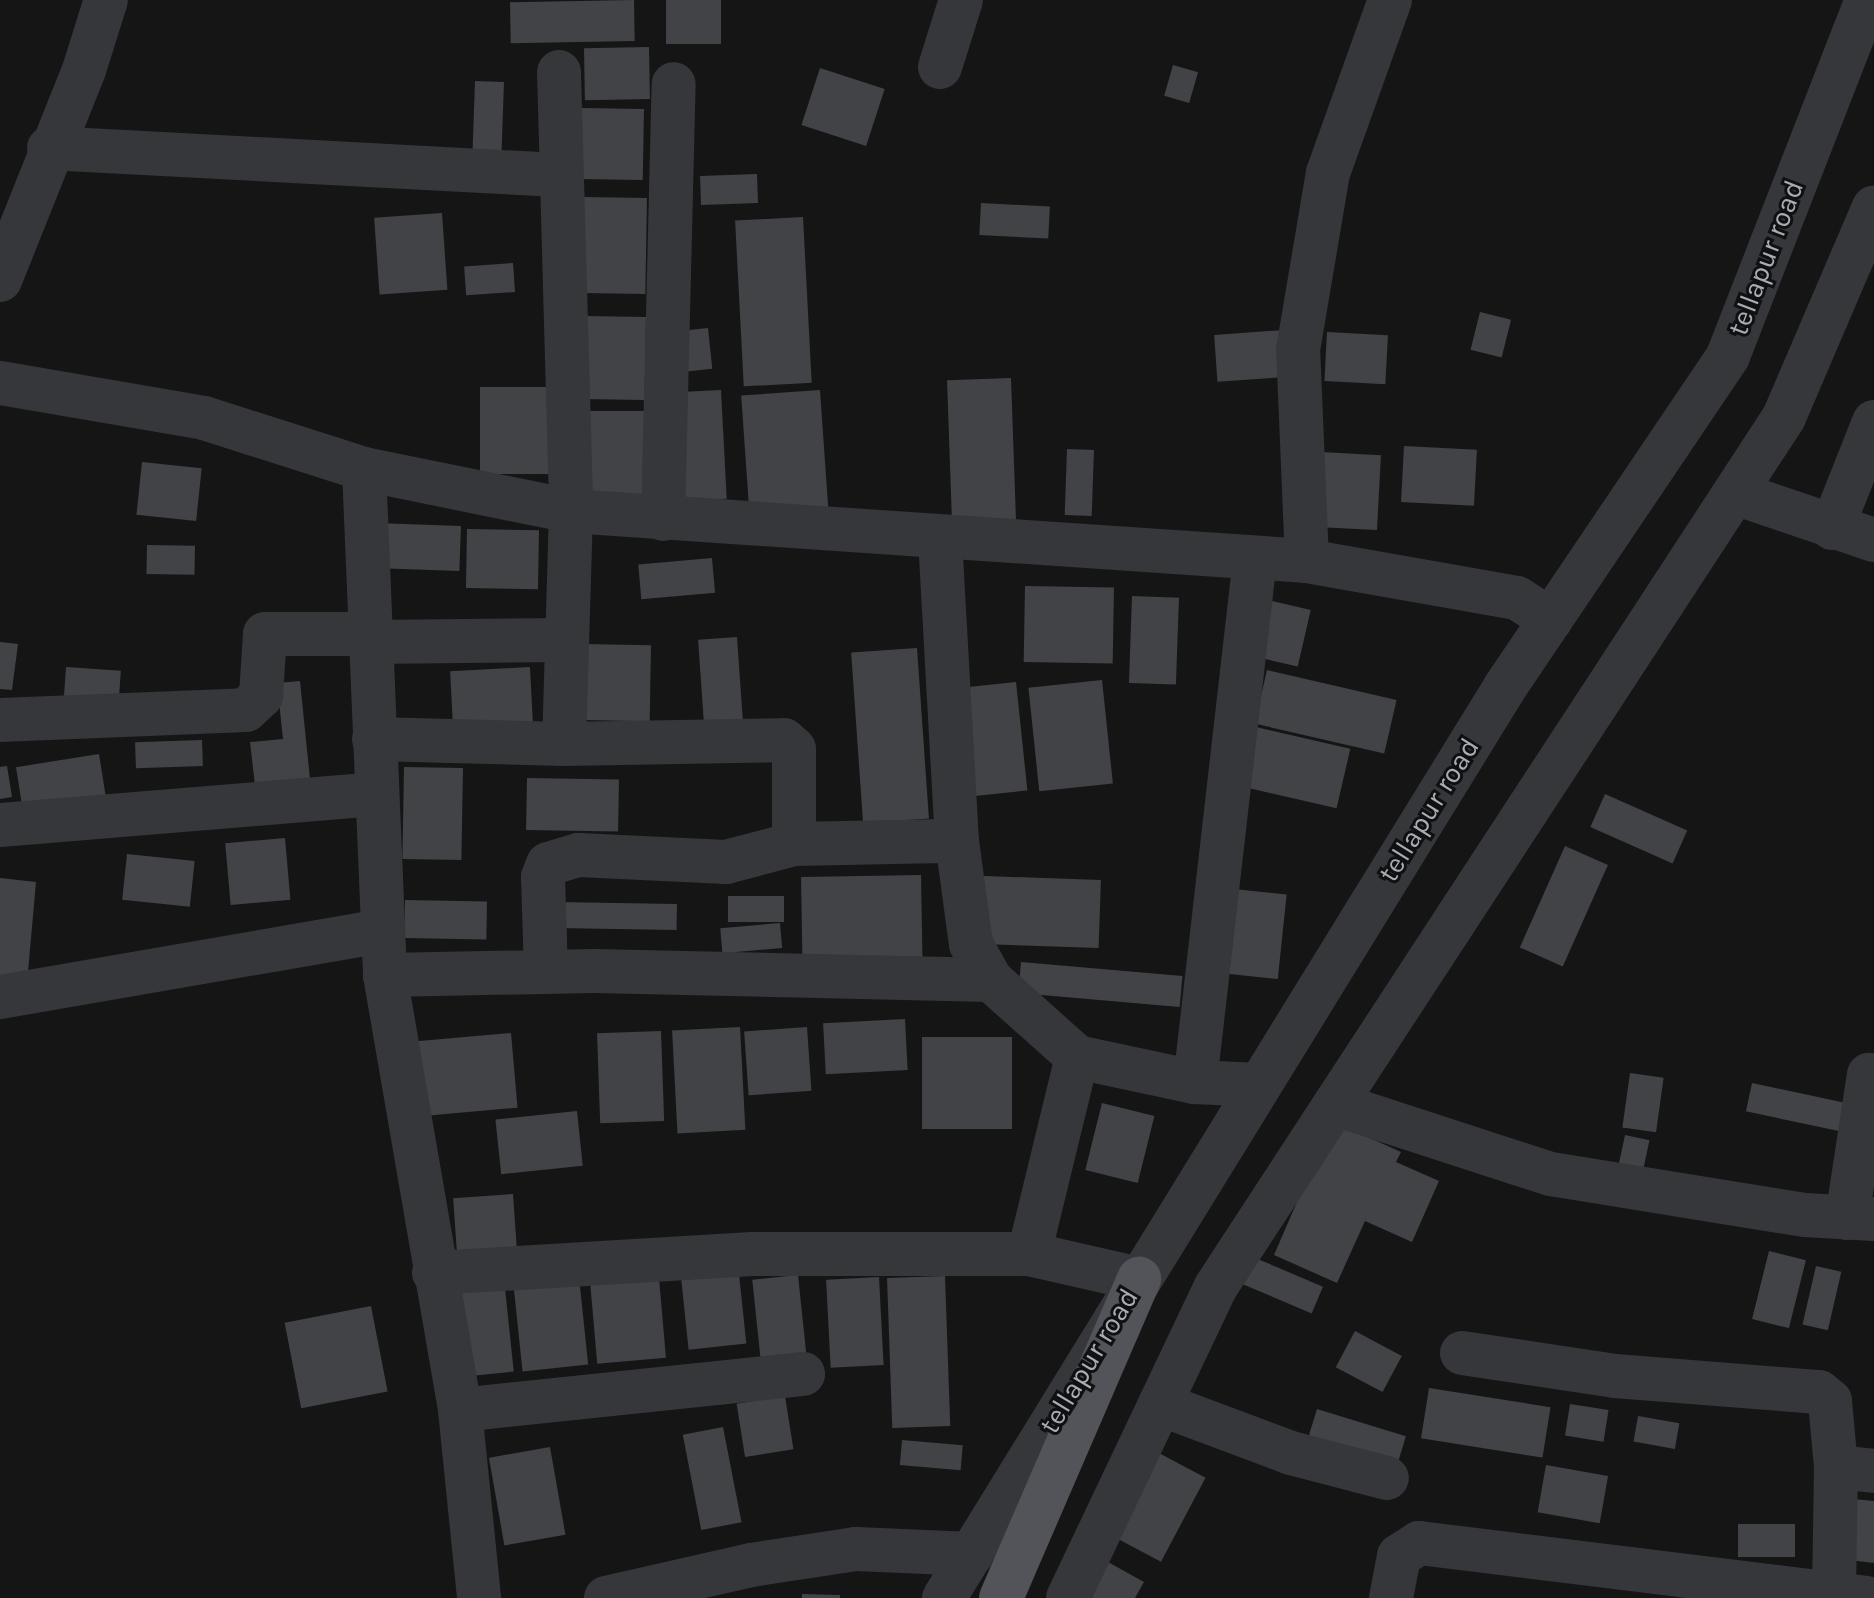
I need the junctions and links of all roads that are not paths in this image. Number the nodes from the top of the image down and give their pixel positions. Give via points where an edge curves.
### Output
1 (106, 0) edge
2 (961, 0) edge
3 (1390, 0) edge
4 (1867, 0) edge
5 (940, 67) dead end
6 (559, 72) dead end
7 (674, 84) dead end
8 (49, 148) junction
9 (558, 175) junction
10 (1874, 207) edge
11 (0, 280) edge
12 (0, 383) edge
13 (1874, 422) edge
14 (364, 469) junction
15 (1735, 493) junction
16 (571, 511) junction
17 (663, 519) junction
18 (1817, 523) junction
19 (940, 538) junction
20 (1874, 540) edge
21 (1255, 559) junction
22 (1307, 561) junction
23 (1551, 620) junction
24 (368, 638) junction
25 (564, 640) junction
26 (0, 720) edge
27 (374, 739) junction
28 (564, 744) junction
29 (376, 794) junction
30 (0, 825) edge
31 (957, 841) junction
32 (794, 844) junction
33 (383, 931) junction
34 (546, 971) junction
35 (385, 975) junction
36 (991, 980) junction
37 (0, 997) edge
38 (1077, 1057) junction
39 (1869, 1075) dead end
40 (1195, 1082) junction
41 (1259, 1085) junction
42 (1335, 1104) junction
43 (1861, 1219) edge
44 (1029, 1254) junction
45 (434, 1273) junction
46 (1139, 1279) junction
47 (1462, 1353) dead end
48 (803, 1374) dead end
49 (1160, 1404) junction
50 (460, 1410) junction
51 (1855, 1469) edge
52 (1387, 1478) dead end
53 (972, 1554) junction
54 (1850, 1595) edge
55 (479, 1598) edge
56 (606, 1598) edge
57 (944, 1598) edge
58 (1001, 1598) edge
59 (1068, 1598) edge
60 (1391, 1598) edge

1 - 8 street via 84,70
2 - 5 street
3 - 22 street via 1328,173 1298,350
4 - 23 street, tellapur road via 1728,356
6 - 9 street
7 - 17 street
8 - 9 street
8 - 11 street
9 - 16 street
10 - 15 street via 1784,417
12 - 14 street via 204,418
13 - 18 street
14 - 16 street
14 - 24 street
15 - 18 street
15 - 42 street
16 - 17 street
16 - 25 street
17 - 19 street
18 - 20 street
19 - 21 street
19 - 31 street
21 - 22 street
21 - 40 street
22 - 23 street via 1517,598
23 - 41 street, tellapur road
24 - 25 street
24 - 26 street via 265,634 261,696 246,710
24 - 27 street
25 - 28 street
27 - 28 street
27 - 29 street
28 - 32 street via 784,740 794,749
29 - 30 street
29 - 33 street
31 - 32 street
31 - 36 street via 971,944
32 - 34 street via 726,862 578,855 556,859 543,877
33 - 35 street
33 - 37 street
34 - 35 street
34 - 36 street
35 - 45 street
36 - 38 street
38 - 40 street
38 - 44 street
39 - 43 street
40 - 41 street
41 - 46 street, tellapur road
42 - 43 street via 1551,1174
42 - 49 street via 1215,1288
44 - 45 street via 752,1254
44 - 46 street
45 - 50 street
46 - 53 street, tellapur road
46 - 58 main road
47 - 51 street via 1615,1376 1819,1392 1830,1401
48 - 50 street
49 - 52 street via 1291,1453
49 - 59 street
50 - 55 street
51 - 54 street
53 - 56 street via 856,1549 751,1565
53 - 57 street, tellapur road
54 - 60 street via 1419,1543 1399,1556

